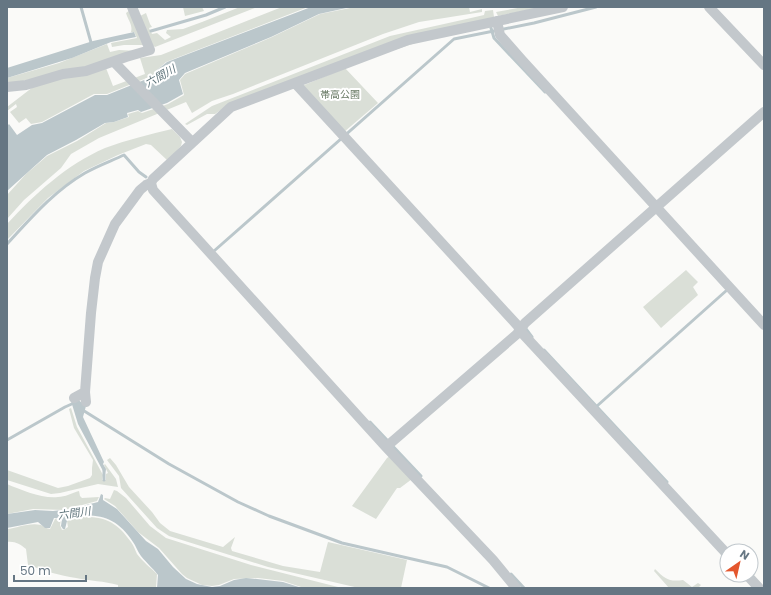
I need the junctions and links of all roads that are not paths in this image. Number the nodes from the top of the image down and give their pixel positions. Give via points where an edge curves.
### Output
1 (132, 7) edge
2 (563, 7) edge
3 (709, 7) edge
4 (498, 27) junction
5 (116, 64) junction
6 (764, 65) edge
7 (295, 83) junction
8 (7, 87) edge
9 (764, 112) edge
10 (192, 142) junction
11 (151, 183) junction
12 (654, 209) junction
13 (764, 325) edge
14 (520, 329) junction
15 (74, 398) dead end
16 (389, 444) junction
17 (719, 545) edge
18 (516, 588) edge

1 - 5 street via 150,50
2 - 4 street
3 - 6 street
4 - 7 street via 408,40
4 - 12 street via 543,83
5 - 8 street
5 - 10 street
7 - 10 street via 231,107
7 - 14 street
9 - 12 street
10 - 11 street
11 - 15 street via 140,190 115,224 98,262 91,313 85,397
11 - 16 street via 152,190
12 - 13 street
12 - 14 street
14 - 16 street
14 - 17 street
16 - 18 street

